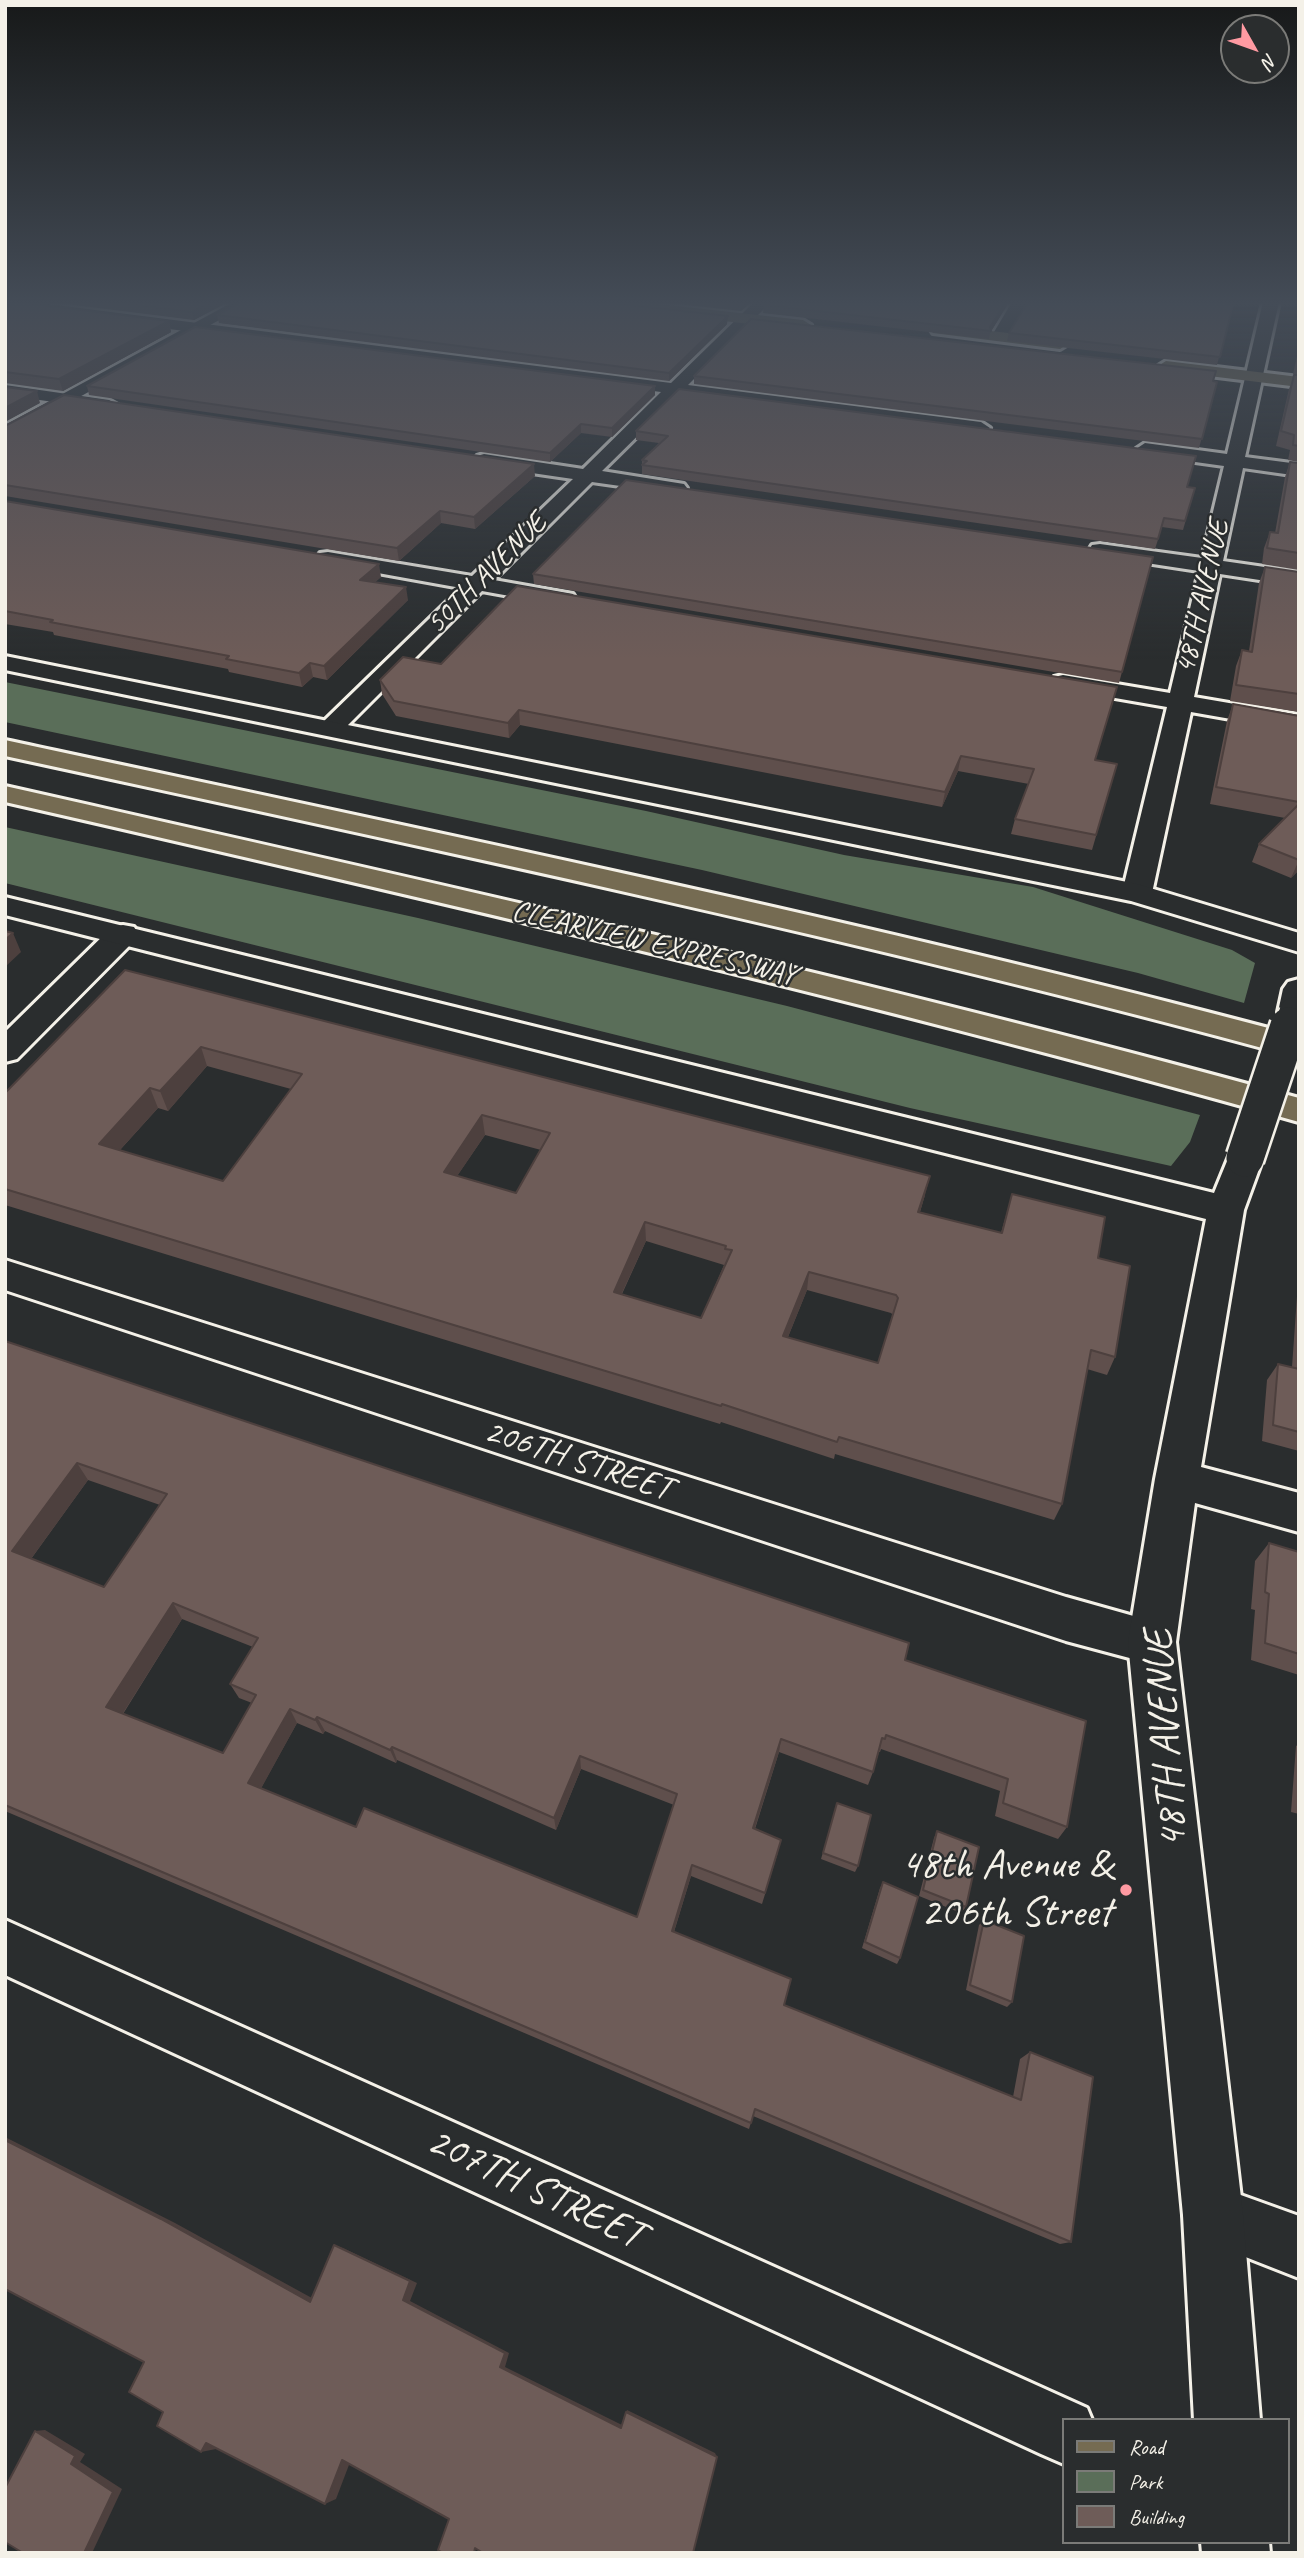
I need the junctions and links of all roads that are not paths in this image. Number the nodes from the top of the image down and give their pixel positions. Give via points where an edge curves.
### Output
1 (27, 421) edge
2 (641, 421) edge
3 (930, 421) edge
4 (1244, 421) edge
5 (996, 430) edge
6 (5, 433) edge
7 (1132, 448) edge
8 (468, 457) edge
9 (1235, 461) junction
10 (1299, 470) edge
11 (588, 475) junction
12 (699, 491) edge
13 (1078, 546) edge
14 (303, 554) edge
15 (1211, 566) junction
16 (1299, 579) edge
17 (477, 584) junction
18 (589, 603) edge
19 (5, 663) edge
20 (1043, 679) edge
21 (1179, 702) junction
22 (1299, 723) edge
23 (331, 728) junction
24 (5, 748) edge
25 (5, 794) edge
26 (1137, 893) junction
27 (5, 906) edge
28 (123, 934) junction
29 (1299, 943) edge
30 (1296, 1001) edge
31 (1299, 1047) edge
32 (5, 1051) edge
33 (1299, 1110) edge
34 (1226, 1210) junction
35 (5, 1275) edge
36 (1177, 1479) junction
37 (1299, 1513) edge
38 (1152, 1642) junction
39 (5, 1947) edge
40 (1213, 2215) junction
41 (1299, 2247) edge
42 (1227, 2418) edge
43 (1062, 2430) edge

1 - 6 street
2 - 11 street, 50TH AVENUE
3 - 5 street
4 - 9 street, 48TH AVENUE
7 - 9 street
8 - 11 street
9 - 10 street
9 - 15 street, 48TH AVENUE
11 - 12 street
11 - 17 street, 50TH AVENUE
13 - 15 street
14 - 17 street
15 - 16 street
15 - 21 street, 48TH AVENUE
17 - 18 street
17 - 23 street, 50TH AVENUE
19 - 23 street
20 - 21 street
21 - 22 street
21 - 26 street, 48TH AVENUE
23 - 26 street
24 - 31 main road, CLEARVIEW EXPRESSWAY via 757,912
25 - 33 main road, CLEARVIEW EXPRESSWAY via 937,1011
26 - 29 street
27 - 28 street
28 - 32 street
28 - 34 street
30 - 34 street, 48TH AVENUE, bridge
34 - 36 street, 48TH AVENUE
35 - 38 street, 206TH STREET via 1052,1615
36 - 37 street
36 - 38 street, 48TH AVENUE
38 - 40 street, 48TH AVENUE
39 - 43 street, 207TH STREET
40 - 41 street
40 - 42 street, 48TH AVENUE

